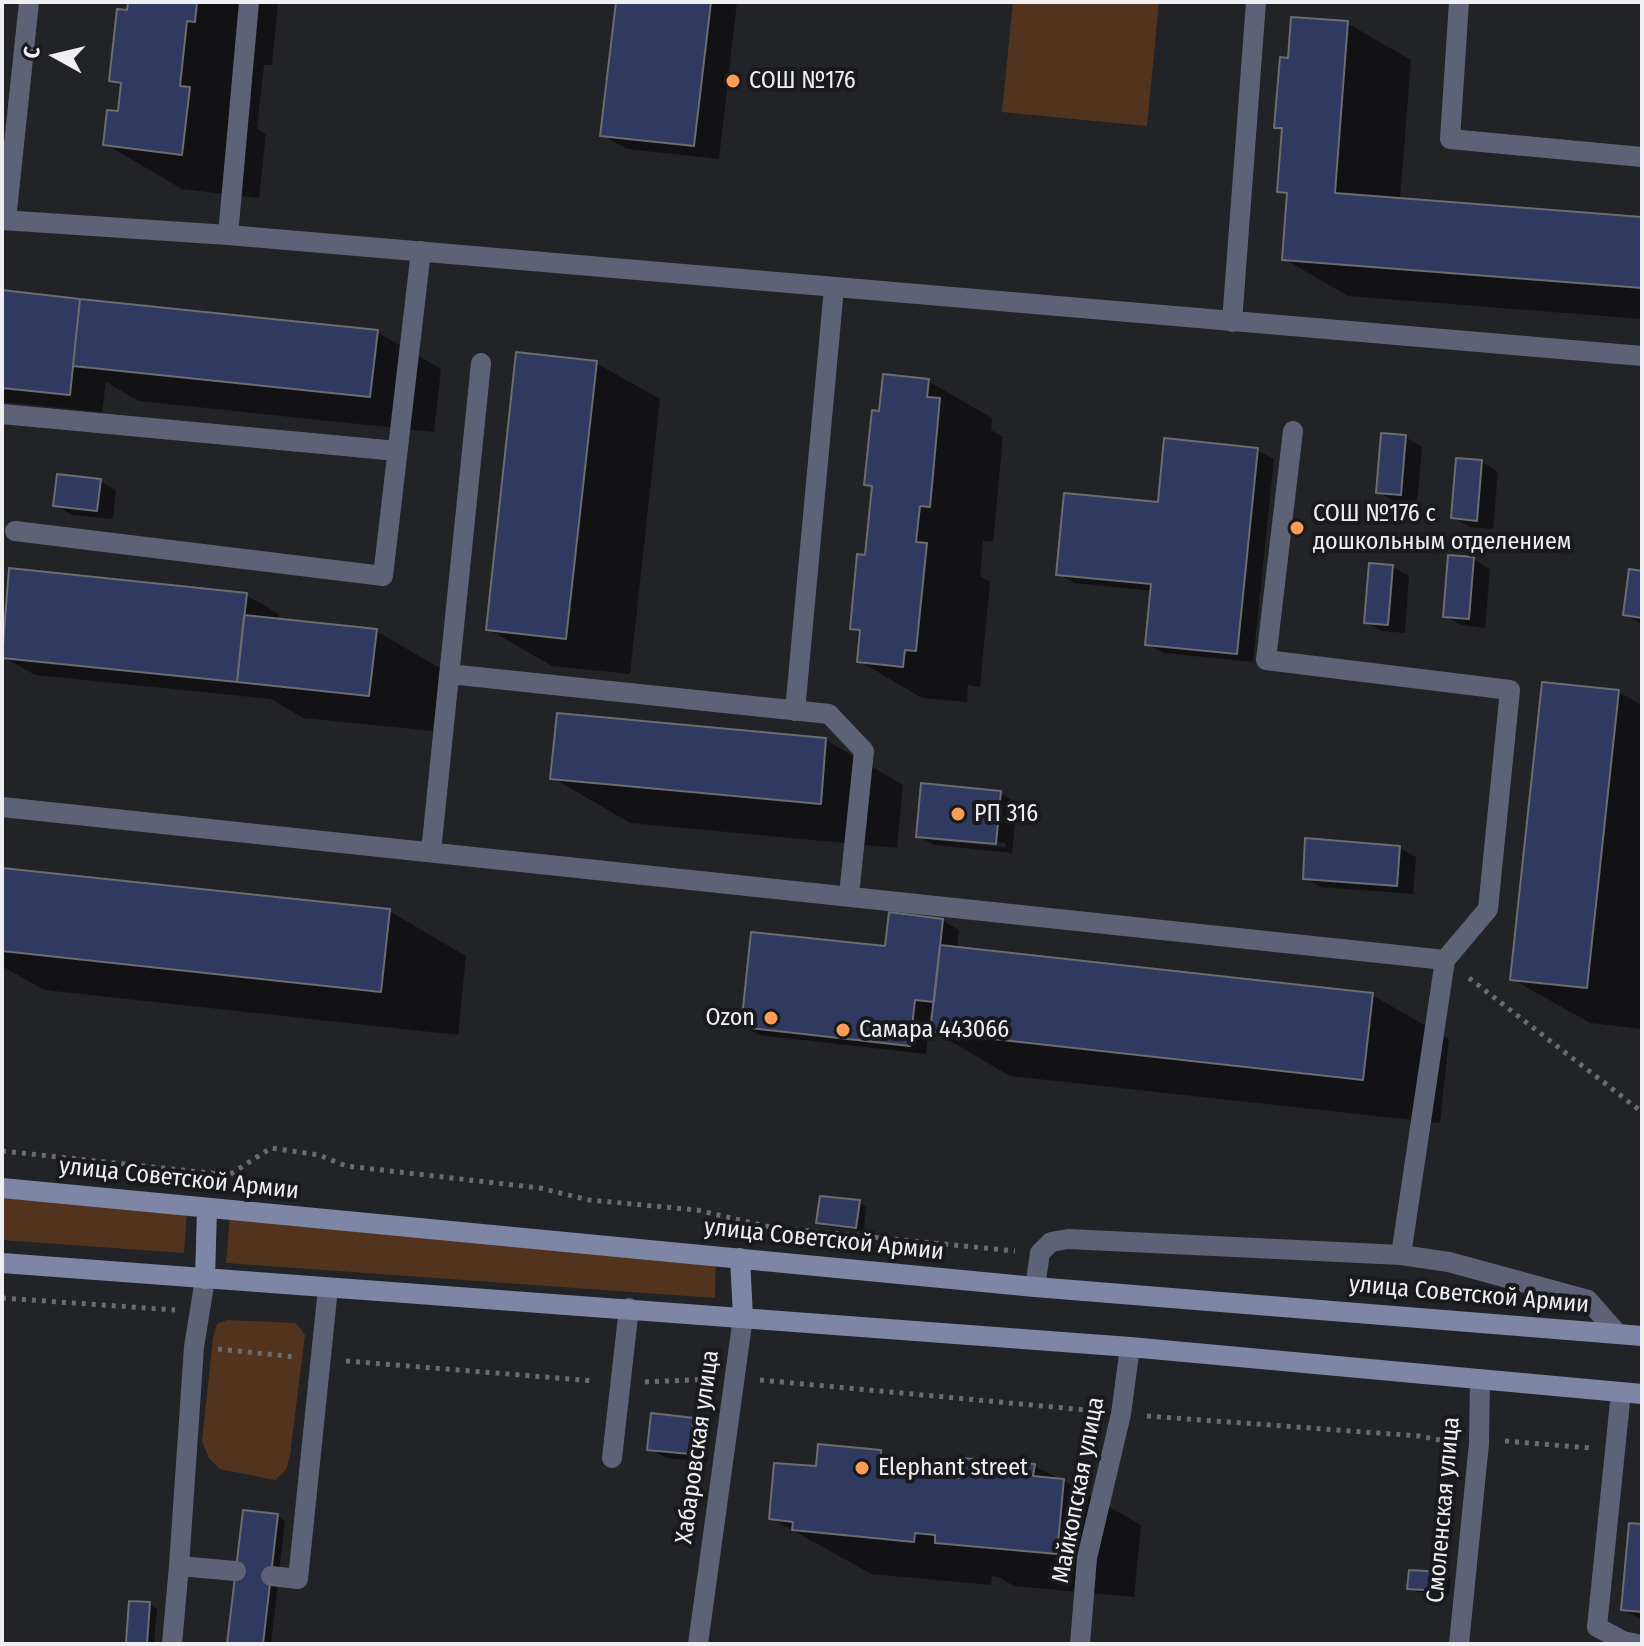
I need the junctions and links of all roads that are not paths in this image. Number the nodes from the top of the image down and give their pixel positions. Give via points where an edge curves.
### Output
1 (29, 2) edge
2 (249, 2) edge
3 (1256, 2) edge
4 (1459, 2) edge
5 (1642, 157) edge
6 (4, 220) edge
7 (228, 235) junction
8 (421, 251) junction
9 (834, 288) junction
10 (1232, 322) junction
11 (1642, 356) edge
12 (481, 363) dead end
13 (2, 414) edge
14 (1293, 431) dead end
15 (397, 451) junction
16 (15, 531) dead end
17 (449, 674) junction
18 (795, 711) junction
19 (2, 807) edge
20 (431, 852) junction
21 (849, 895) junction
22 (1445, 960) junction
23 (2, 1188) edge
24 (207, 1209) junction
25 (1401, 1255) junction
26 (740, 1258) junction
27 (2, 1263) edge
28 (205, 1279) junction
29 (1035, 1287) junction
30 (328, 1288) junction
31 (629, 1308) junction
32 (743, 1317) junction
33 (1617, 1333) junction
34 (1642, 1336) edge
35 (1130, 1347) junction
36 (1480, 1379) junction
37 (1621, 1392) junction
38 (1642, 1394) edge
39 (612, 1458) dead end
40 (179, 1566) junction
41 (236, 1571) dead end
42 (271, 1576) dead end
43 (172, 1644) edge
44 (698, 1644) edge
45 (1080, 1644) edge
46 (1459, 1644) edge
47 (1637, 1644) edge

1 - 6 street
2 - 7 street
3 - 10 street
4 - 5 street via 1450,139
6 - 7 street
7 - 8 street
8 - 9 street
8 - 15 street
9 - 10 street
9 - 18 street
10 - 11 street
12 - 17 street
13 - 15 street
14 - 22 street via 1266,660 1510,690 1488,909
15 - 16 street via 383,576
17 - 18 street
17 - 20 street
18 - 21 street via 829,714 864,751
19 - 20 street
20 - 21 street
21 - 22 street
22 - 25 street
23 - 24 main road, улица Советской Армии
24 - 26 main road, улица Советской Армии
24 - 28 main road
25 - 29 street via 1068,1239 1051,1242 1040,1253
25 - 33 street via 1449,1262 1577,1296 1588,1300
26 - 29 main road, улица Советской Армии
26 - 32 main road, Хабаровская улица
27 - 28 main road
28 - 30 main road
28 - 40 street via 194,1347
29 - 33 main road, улица Советской Армии
30 - 31 main road
30 - 42 street via 298,1579
31 - 32 main road
31 - 39 street
32 - 35 main road
32 - 44 street, Хабаровская улица
33 - 34 main road, улица Советской Армии
35 - 36 main road
35 - 45 street, Майкопская улица via 1121,1414 1087,1558
36 - 37 main road
36 - 46 street, Смоленская улица via 1479,1443
37 - 38 main road
37 - 47 street via 1597,1627
40 - 41 street
40 - 43 street

